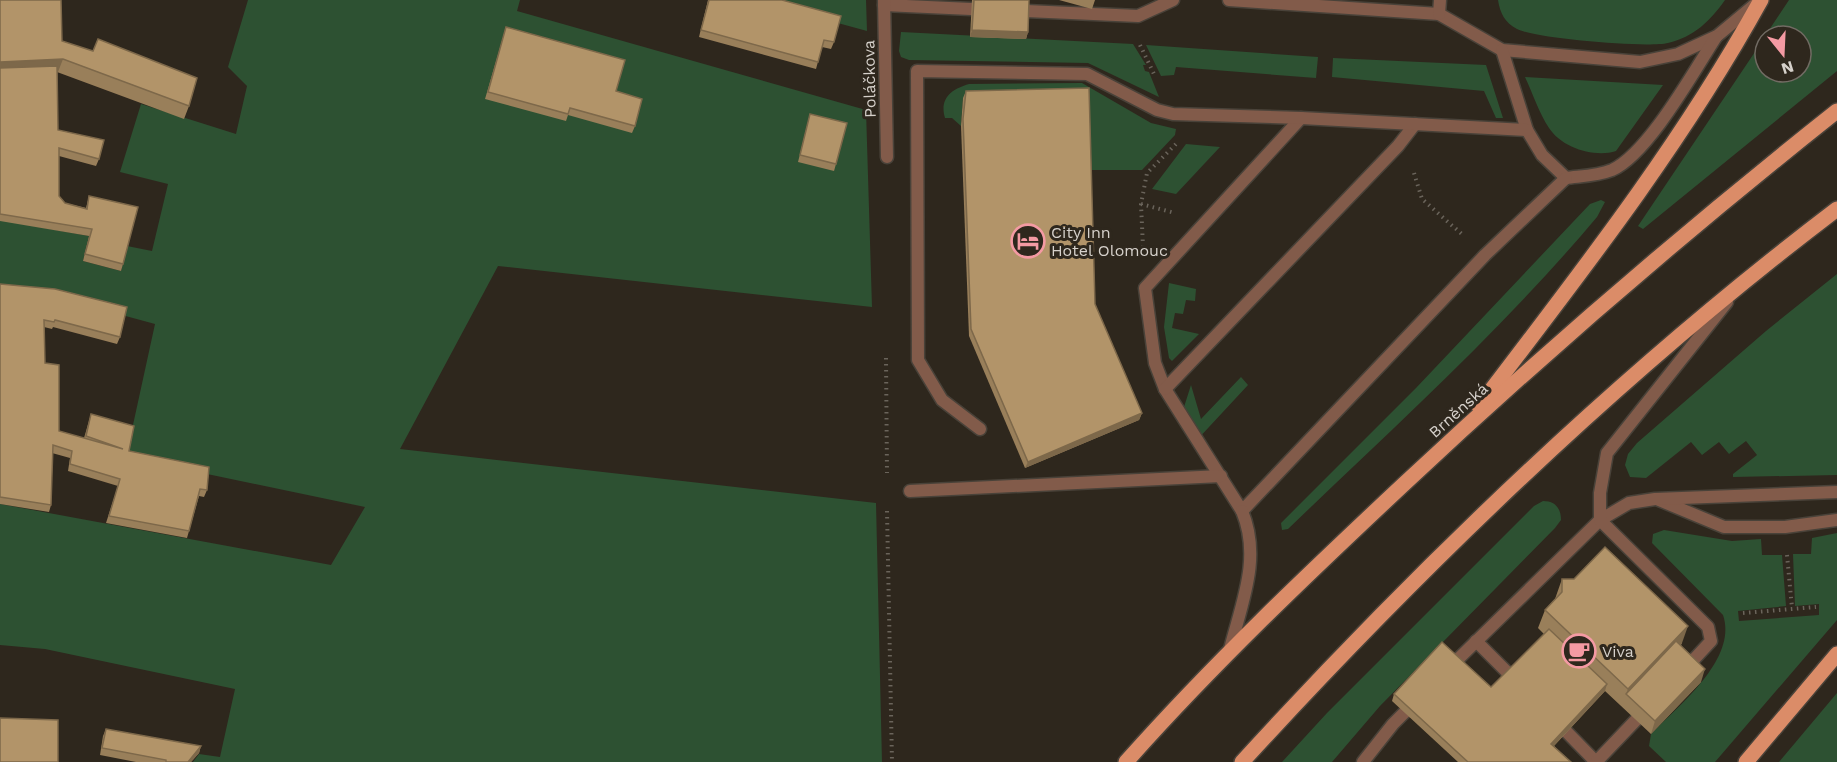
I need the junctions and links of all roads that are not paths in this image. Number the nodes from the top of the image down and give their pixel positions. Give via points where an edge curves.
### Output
1 (1173, 0) edge
2 (1229, 0) edge
3 (1440, 0) edge
4 (1760, 0) edge
5 (884, 2) edge
6 (971, 9) edge
7 (1026, 11) edge
8 (1439, 14) junction
9 (1717, 36) junction
10 (1502, 50) junction
11 (1837, 111) edge
12 (1301, 118) junction
13 (1415, 124) junction
14 (1527, 130) junction
15 (887, 157) dead end
16 (1566, 178) junction
17 (1837, 209) edge
18 (1746, 278) junction
19 (1165, 388) junction
20 (980, 429) dead end
21 (1457, 435) junction
22 (1221, 476) junction
23 (910, 490) dead end
24 (1837, 492) edge
25 (1655, 499) junction
26 (1242, 511) junction
27 (1600, 520) junction
28 (1837, 520) edge
29 (1476, 641) junction
30 (1229, 653) junction
31 (1837, 654) edge
32 (1686, 668) edge
33 (1443, 674) edge
34 (1524, 689) edge
35 (1426, 691) edge
36 (1549, 713) edge
37 (1636, 720) edge
38 (1596, 761) edge
39 (1126, 762) edge
40 (1242, 762) edge
41 (1363, 762) edge
42 (1746, 762) edge

1 - 7 street via 1138,16
2 - 8 street
3 - 8 street
4 - 9 street
4 - 21 main road via 1721,73 1628,208
5 - 6 street
5 - 15 street, Poláčkova
8 - 10 street
9 - 10 street via 1678,54 1640,62
9 - 16 street via 1637,150 1612,170
10 - 14 street
11 - 21 main road, Brněnská via 1661,255
12 - 13 street
12 - 19 street via 1145,288 1155,363
12 - 20 street via 1173,114 1157,110 1087,74 917,71 918,360 942,400
13 - 14 street
13 - 19 street
14 - 16 street via 1542,155
16 - 26 street via 1485,255
17 - 18 main road
18 - 27 street via 1607,453
18 - 40 main road via 1507,491 1355,641
19 - 22 street
21 - 30 main road, Brněnská
22 - 23 street
22 - 26 street
24 - 25 street
25 - 27 street via 1629,503
25 - 28 street via 1724,527 1785,527
26 - 30 street via 1250,530 1251,561
27 - 29 street
27 - 32 street via 1708,627 1711,641
29 - 33 street
29 - 34 street
30 - 39 main road, Brněnská
31 - 42 main road
35 - 41 street
36 - 38 street
37 - 38 street

